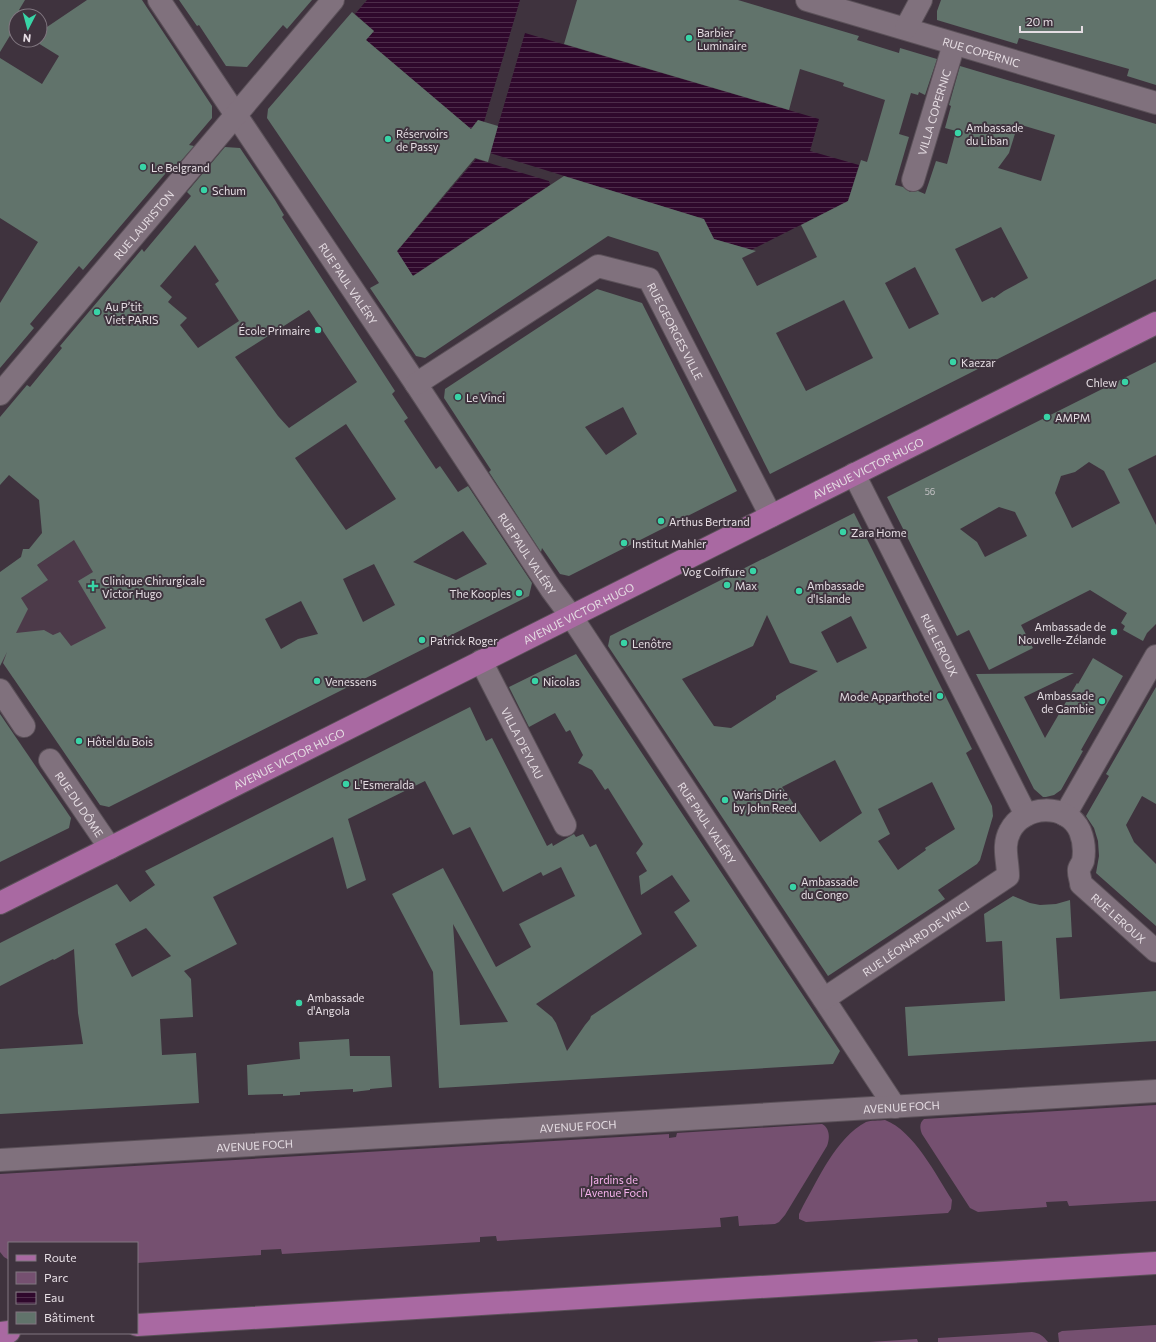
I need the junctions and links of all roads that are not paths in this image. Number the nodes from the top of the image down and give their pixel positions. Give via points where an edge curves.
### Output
1 (159, 0) edge
2 (334, 0) edge
3 (807, 0) edge
4 (921, 0) edge
5 (906, 28) junction
6 (954, 44) junction
7 (1156, 104) edge
8 (235, 115) junction
9 (913, 180) dead end
10 (1156, 323) edge
11 (416, 384) junction
12 (0, 394) edge
13 (854, 474) junction
14 (771, 516) junction
15 (571, 616) junction
16 (1156, 656) edge
17 (481, 661) junction
18 (0, 690) edge
19 (24, 726) dead end
20 (50, 760) dead end
21 (1026, 815) junction
22 (1065, 815) junction
23 (565, 825) dead end
24 (110, 848) junction
25 (0, 903) edge
26 (1156, 952) edge
27 (824, 999) junction
28 (1156, 1091) edge
29 (895, 1107) junction
30 (0, 1160) edge
31 (1156, 1263) edge
32 (138, 1325) edge

1 - 8 street, RUE PAUL VALÉRY
2 - 8 street, RUE LAURISTON
3 - 5 street, RUE COPERNIC
4 - 5 street
5 - 6 street, RUE COPERNIC
6 - 7 street, RUE COPERNIC
6 - 9 street, VILLA COPERNIC
8 - 11 street, RUE PAUL VALÉRY
8 - 12 street, RUE LAURISTON
10 - 13 main road, AVENUE VICTOR HUGO
11 - 14 street, RUE GEORGES VILLE via 598,266 649,279
11 - 15 street, RUE PAUL VALÉRY via 550,589
13 - 14 main road, AVENUE VICTOR HUGO
13 - 21 street, RUE LEROUX
14 - 15 main road, AVENUE VICTOR HUGO
15 - 17 main road, AVENUE VICTOR HUGO
15 - 27 street, RUE PAUL VALÉRY
16 - 22 street
17 - 23 street, VILLA D'EYLAU
17 - 24 main road, AVENUE VICTOR HUGO
18 - 19 street
20 - 24 street, RUE DU DÔME
21 - 22 street via 1045,810
21 - 27 street, RUE LÉONARD DE VINCI via 1017,821 1006,839 1008,876
22 - 26 street, RUE LEROUX via 1079,829 1083,840 1084,852 1079,870 1081,884
24 - 25 main road, AVENUE VICTOR HUGO
27 - 29 street, RUE PAUL VALÉRY
28 - 29 street, AVENUE FOCH
29 - 30 street, AVENUE FOCH
31 - 32 main road

